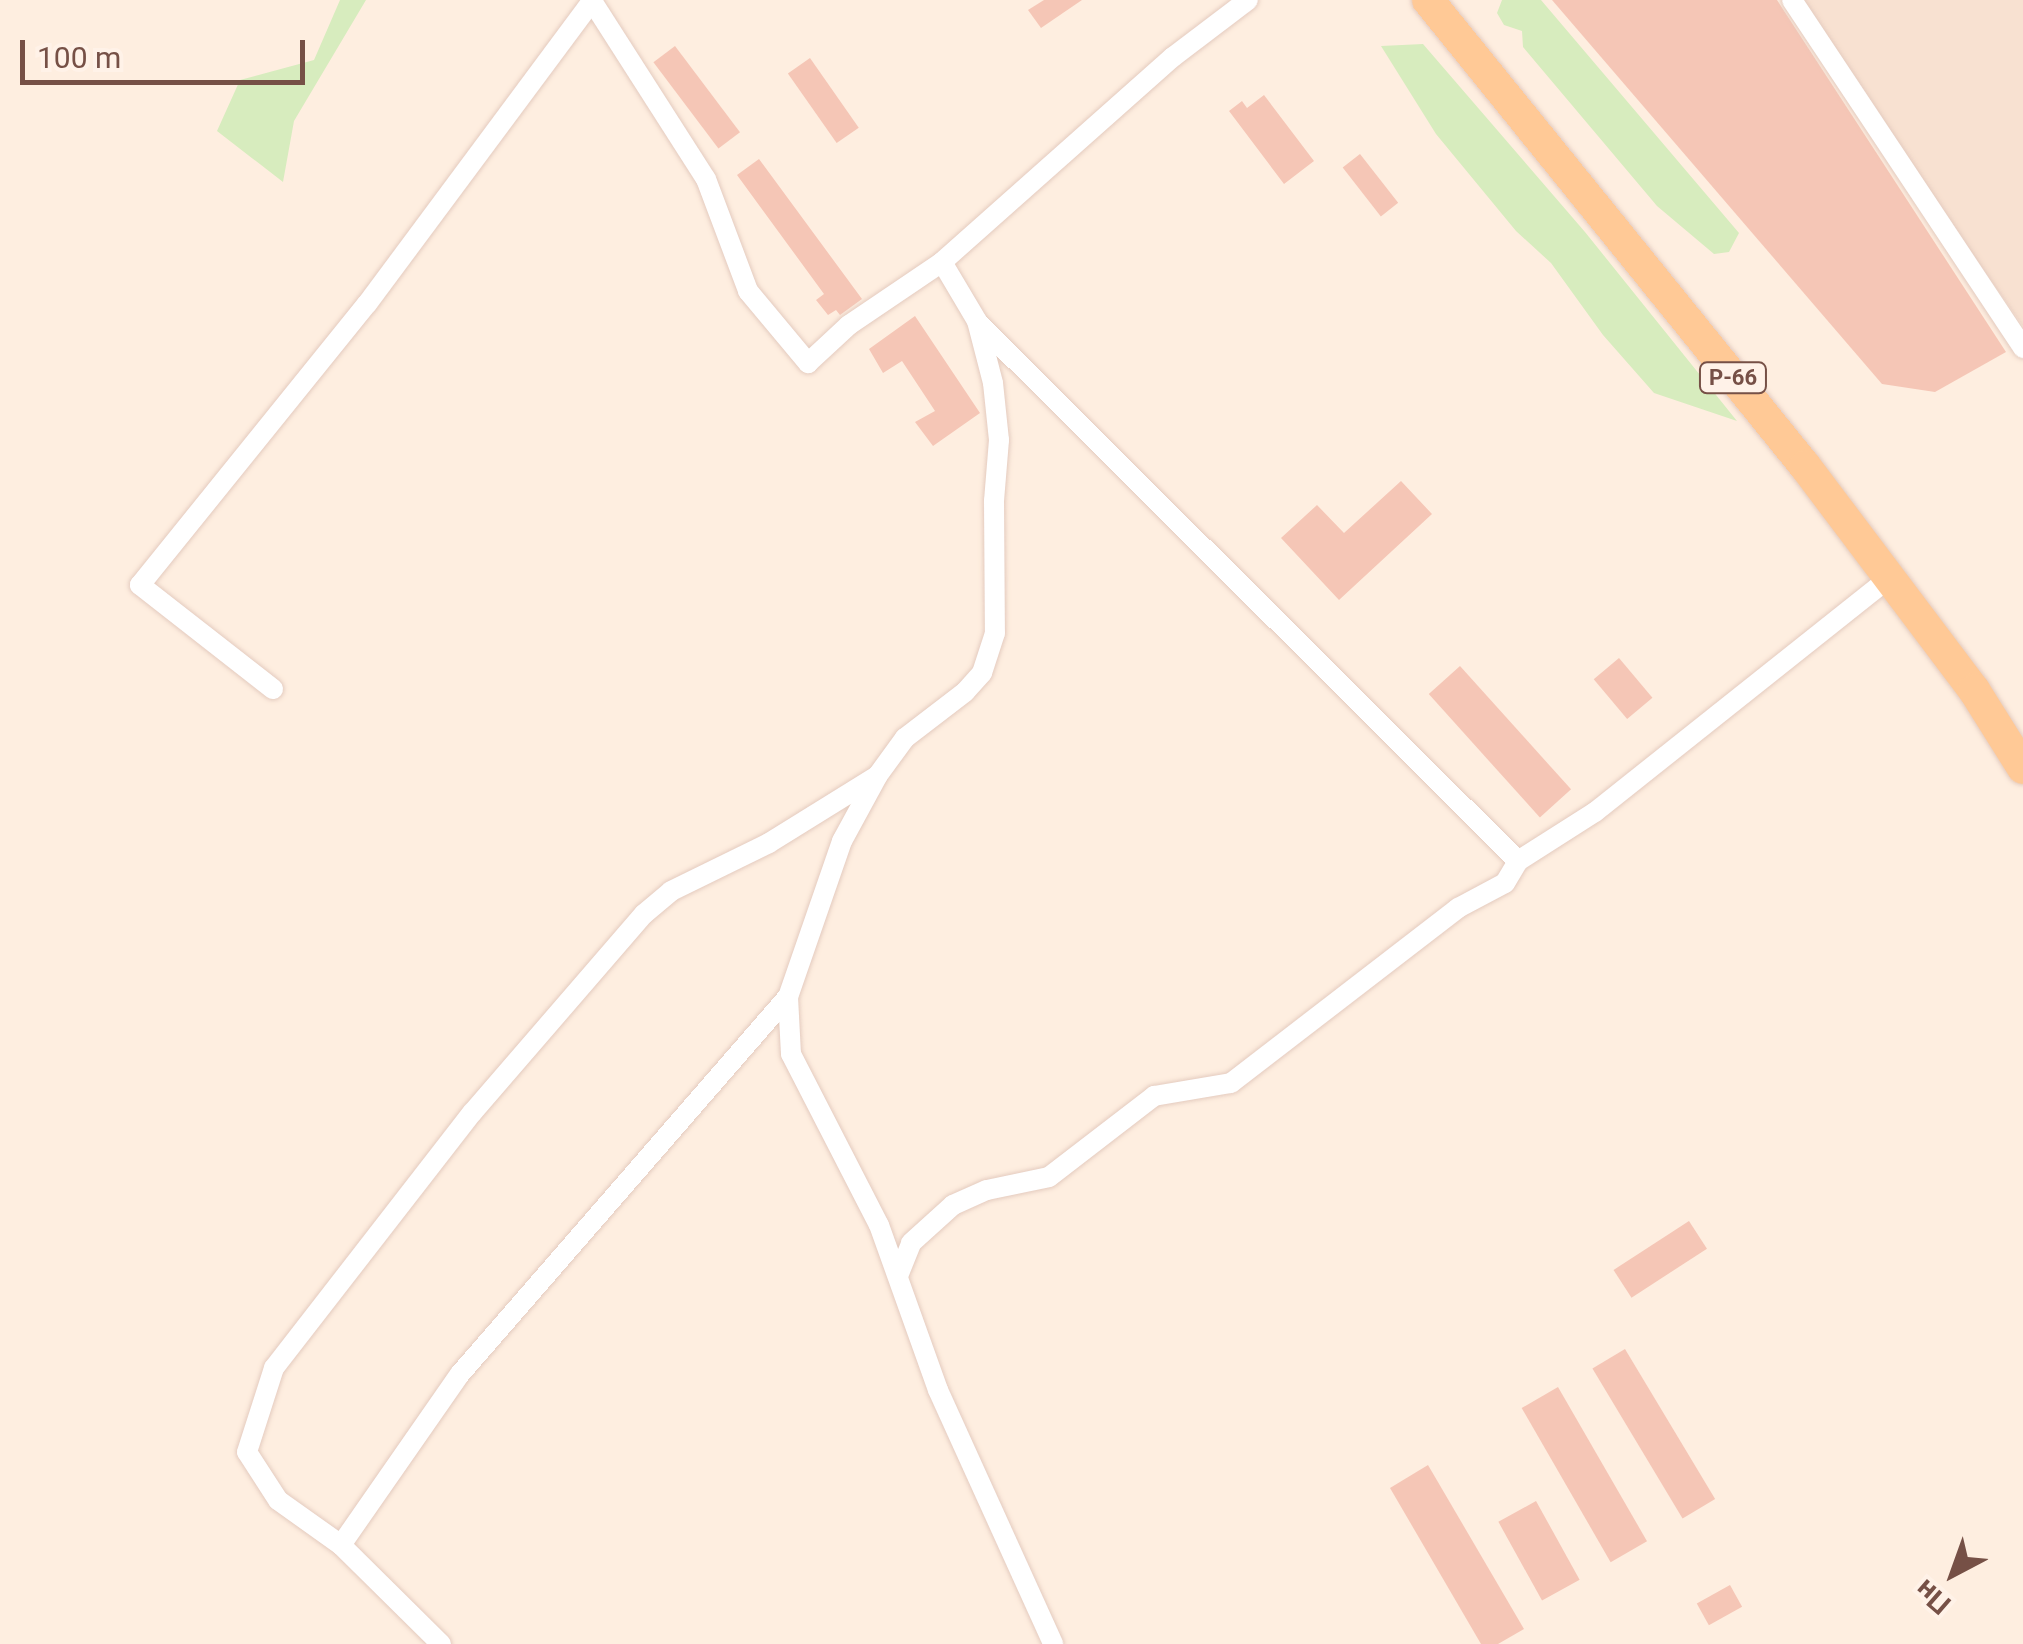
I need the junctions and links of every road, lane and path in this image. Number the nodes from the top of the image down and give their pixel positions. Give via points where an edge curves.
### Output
1 (592, 0) edge
2 (1248, 0) edge
3 (1428, 0) edge
4 (1792, 0) edge
5 (942, 262) junction
6 (977, 322) junction
7 (2023, 348) edge
8 (1889, 578) junction
9 (273, 689) dead end
10 (2023, 768) edge
11 (878, 775) junction
12 (1518, 861) junction
13 (788, 996) junction
14 (898, 1276) junction
15 (341, 1546) junction
16 (441, 1644) edge
17 (1053, 1644) edge

1 - 5 street via 706,179 748,291 808,363
1 - 9 street via 368,304 140,586
2 - 5 street via 1173,57
3 - 8 main road, Р-66
4 - 7 street
5 - 6 street
6 - 11 street via 999,440 995,633 982,672 966,692 906,738
6 - 12 street
8 - 10 main road, Р-66
8 - 12 street via 1594,812
11 - 13 street via 842,841
11 - 15 street via 769,842 671,891 644,914 472,1113 274,1368 247,1452 278,1500
12 - 14 street via 1504,883 1458,908 1231,1084 1154,1096 1050,1177 953,1205 911,1244
13 - 14 street via 790,1054 880,1224
13 - 15 street via 460,1374
14 - 17 street via 938,1390
15 - 16 street

